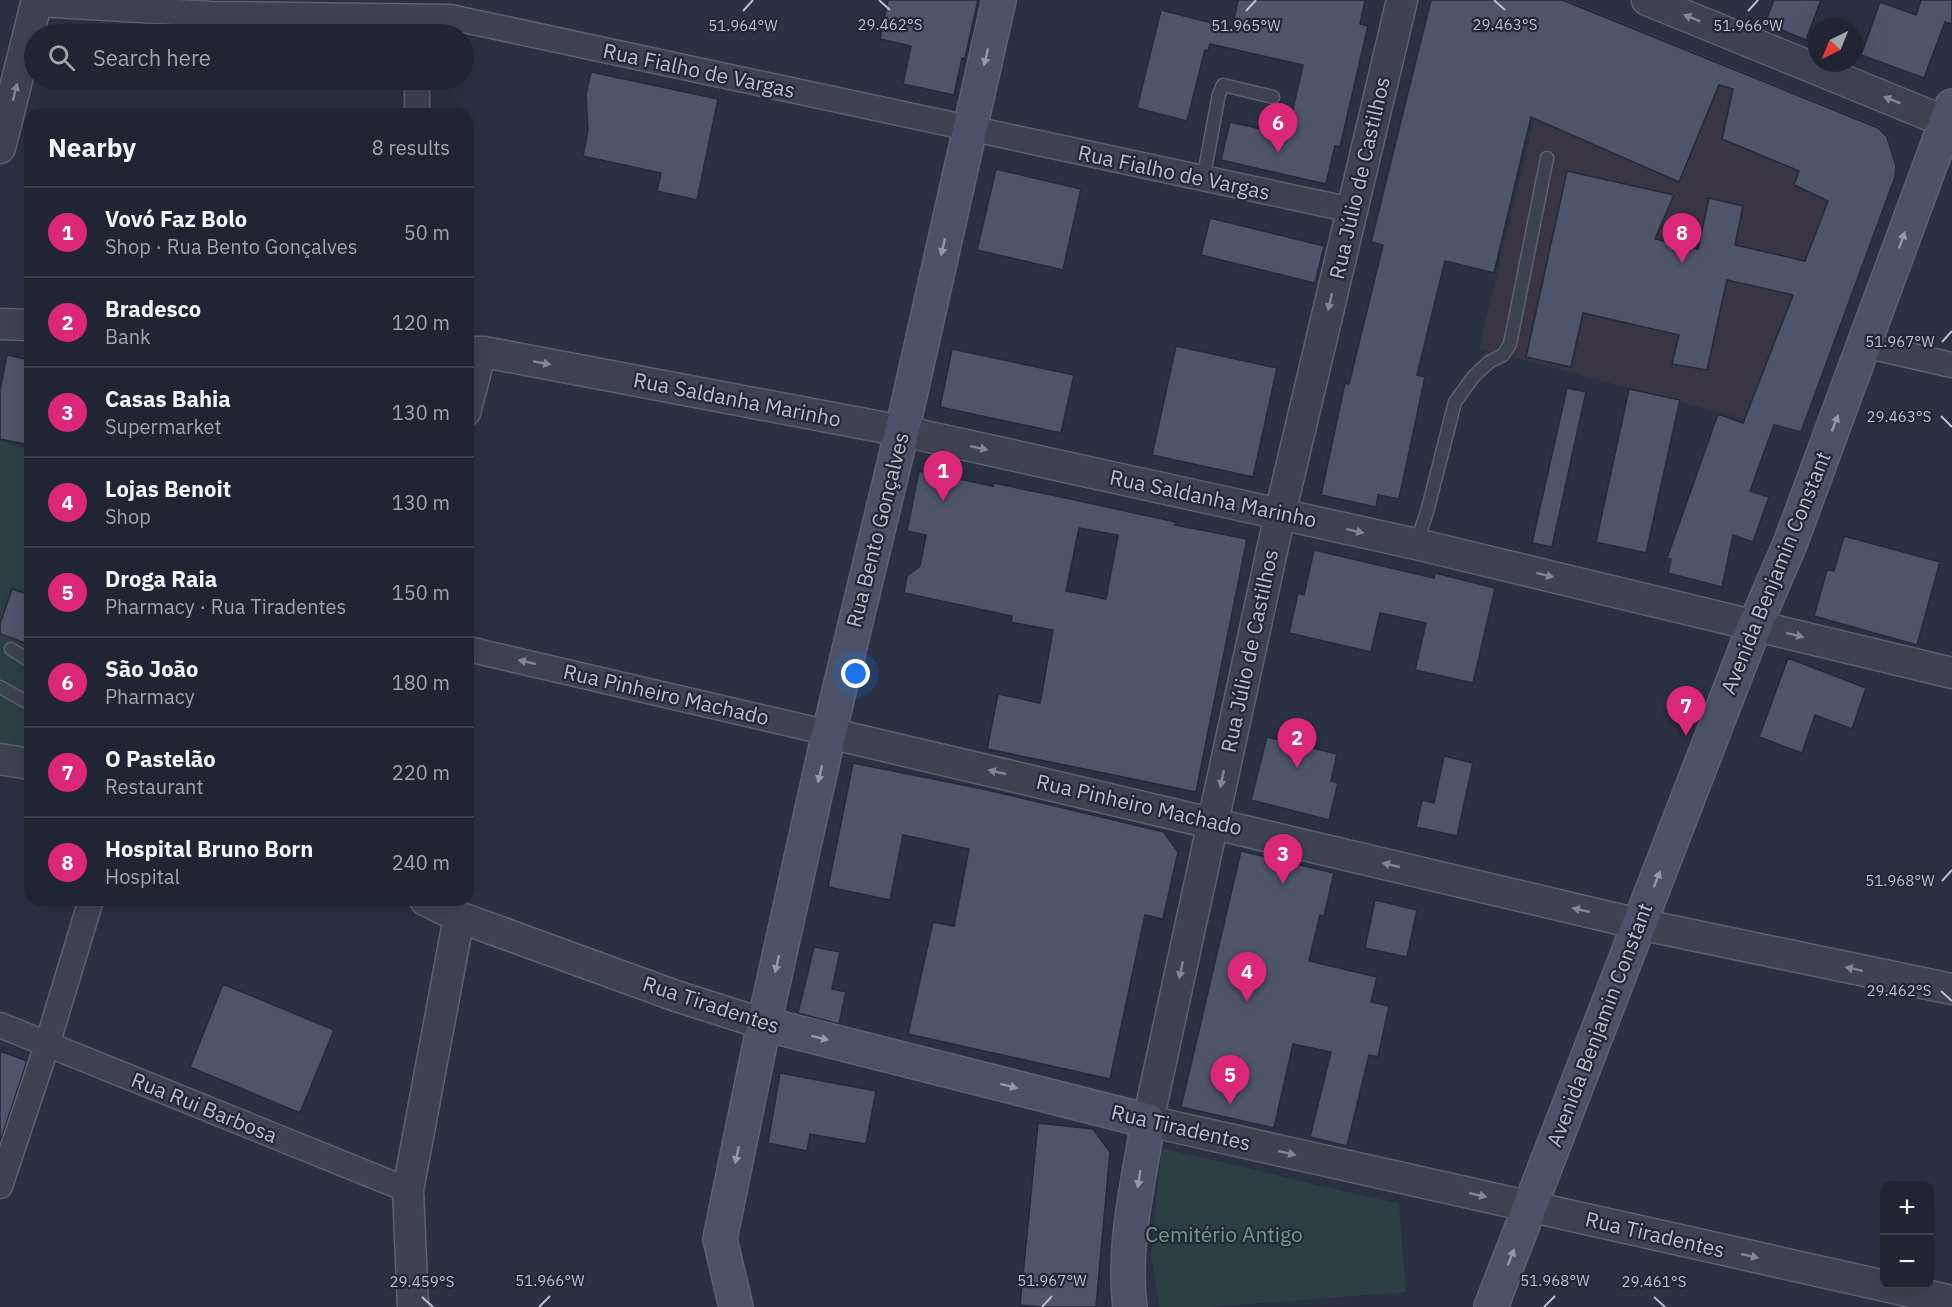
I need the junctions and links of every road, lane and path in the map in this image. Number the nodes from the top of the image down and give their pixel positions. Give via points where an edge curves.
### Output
1 (999, 0) edge
2 (1402, 0) edge
3 (1647, 0) edge
4 (37, 2) edge
5 (418, 17) edge
6 (31, 24) edge
7 (24, 53) edge
8 (417, 90) edge
9 (1273, 97) dead end
10 (417, 108) edge
11 (1949, 114) edge
12 (970, 129) junction
13 (0, 148) edge
14 (1547, 158) dead end
15 (1203, 180) junction
16 (1352, 210) junction
17 (0, 324) edge
18 (24, 325) edge
19 (1864, 345) junction
20 (476, 352) edge
21 (1952, 366) edge
22 (474, 367) edge
23 (902, 431) junction
24 (1280, 514) junction
25 (1416, 544) junction
26 (1755, 625) junction
27 (11, 649) dead end
28 (474, 650) edge
29 (24, 657) edge
30 (1952, 673) edge
31 (0, 687) edge
32 (24, 701) edge
33 (829, 733) junction
34 (0, 759) edge
35 (24, 763) edge
36 (1213, 822) junction
37 (89, 906) edge
38 (437, 906) edge
39 (459, 917) junction
40 (1639, 924) junction
41 (1952, 989) edge
42 (764, 1024) junction
43 (0, 1025) edge
44 (47, 1045) junction
45 (1148, 1121) junction
46 (0, 1185) edge
47 (408, 1190) junction
48 (1529, 1207) junction
49 (1952, 1301) edge
50 (413, 1307) edge
51 (736, 1307) edge
52 (1131, 1307) edge
53 (1491, 1307) edge

1 -> 12 main road, Rua Bento Gonçalves
2 - 16 street, Rua Júlio de Castilhos
11 -> 3 street
4 - 5 street, Rua Fialho de Vargas via 211,14
6 -> 4 street
5 - 12 street, Rua Fialho de Vargas via 450,17
13 -> 7 street
8 - 10 street
9 - 15 lane via 1223,85
19 -> 11 main road, Avenida Benjamin Constant
12 - 15 street, Rua Fialho de Vargas
12 -> 23 main road, Rua Bento Gonçalves
14 - 25 lane via 1510,344 1503,355 1474,376 1455,402
15 - 16 street, Rua Fialho de Vargas
16 -> 24 street, Rua Júlio de Castilhos
17 - 18 street
19 - 21 street
26 -> 19 main road, Avenida Benjamin Constant via 1790,544
20 - 22 street
20 -> 23 street, Rua Saldanha Marinho
23 -> 24 street, Rua Saldanha Marinho
23 - 33 main road, Rua Bento Gonçalves
24 -> 25 street, Rua Saldanha Marinho
24 -> 36 street, Rua Júlio de Castilhos
25 -> 26 street, Rua Saldanha Marinho
26 -> 30 street, Rua Saldanha Marinho
40 -> 26 main road, Avenida Benjamin Constant
27 - 29 lane
33 -> 28 street, Rua Pinheiro Machado
31 - 32 lane
36 -> 33 street, Rua Pinheiro Machado
33 -> 42 main road, Rua Bento Gonçalves
34 - 35 street
40 -> 36 street, Rua Pinheiro Machado
36 -> 45 street, Rua Júlio de Castilhos
37 - 44 street
38 - 39 street, Rua Tiradentes
39 - 42 street, Rua Tiradentes
39 - 47 street
41 -> 40 street, Rua Pinheiro Machado
40 - 48 main road, Avenida Benjamin Constant
42 -> 45 main road, Rua Tiradentes
42 -> 51 main road, Rua Bento Gonçalves via 720,1239
43 - 44 street, Rua Rui Barbosa
44 - 46 street
44 - 47 street, Rua Rui Barbosa
45 -> 48 street, Rua Tiradentes
45 -> 52 main road, Rua Júlio de Castilhos via 1131,1230
47 - 50 street
48 -> 49 street, Rua Tiradentes
53 -> 48 main road, Avenida Benjamin Constant

